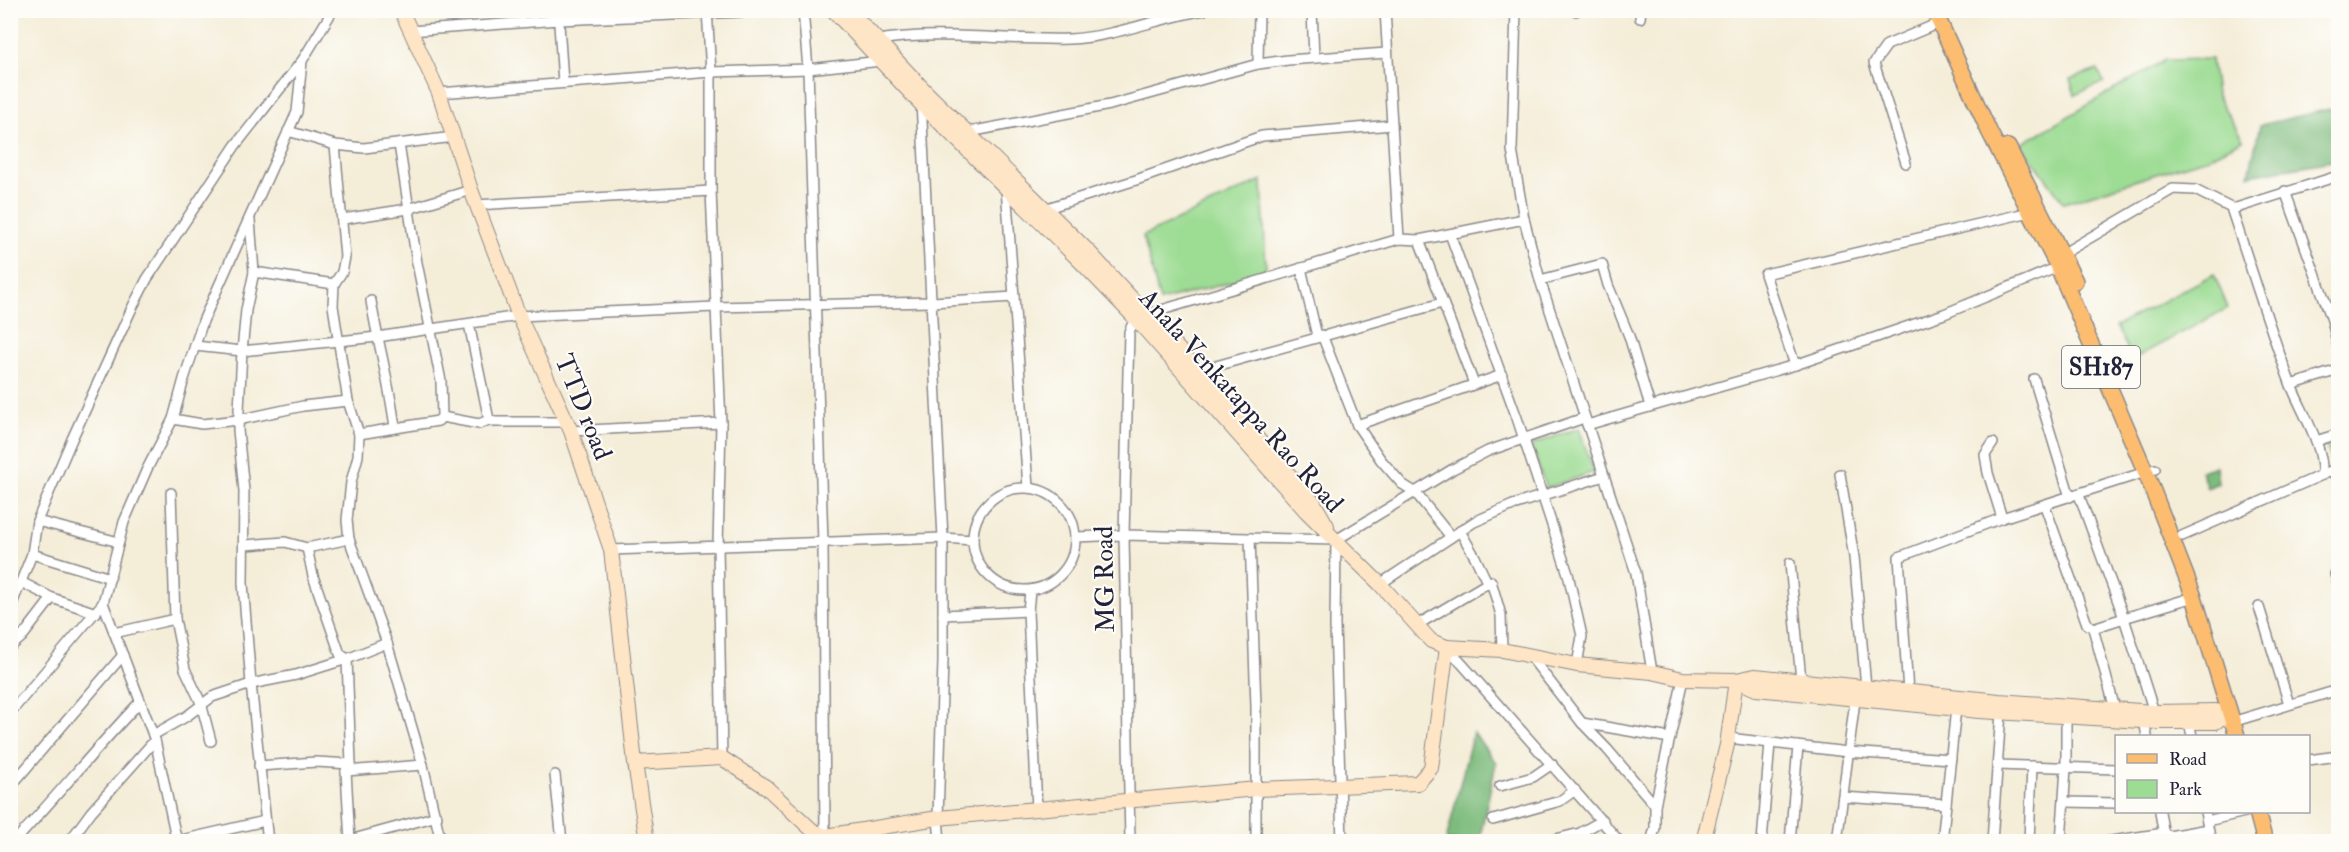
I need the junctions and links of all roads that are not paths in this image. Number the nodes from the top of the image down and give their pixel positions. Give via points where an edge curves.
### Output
1 (333, 10) edge
2 (401, 10) edge
3 (790, 10) edge
4 (804, 10) edge
5 (833, 10) edge
6 (849, 10) edge
7 (1203, 10) edge
8 (1259, 10) edge
9 (1312, 10) edge
10 (1385, 10) edge
11 (1516, 10) edge
12 (707, 12) edge
13 (558, 15) edge
14 (1939, 15) edge
15 (410, 31) junction
16 (878, 40) junction
17 (1387, 54) junction
18 (1314, 58) junction
19 (302, 61) junction
20 (881, 61) junction
21 (1258, 64) junction
22 (808, 69) junction
23 (711, 72) junction
24 (563, 82) junction
25 (439, 93) junction
26 (924, 98) junction
27 (1392, 125) junction
28 (288, 131) junction
29 (969, 132) junction
30 (454, 137) junction
31 (399, 144) junction
32 (335, 145) junction
33 (1906, 163) dead end
34 (2338, 176) edge
35 (1006, 188) junction
36 (471, 190) junction
37 (711, 191) junction
38 (2285, 191) junction
39 (476, 205) junction
40 (2231, 208) junction
41 (408, 209) junction
42 (1037, 211) junction
43 (2030, 212) junction
44 (250, 216) junction
45 (343, 219) junction
46 (1524, 219) junction
47 (1450, 234) junction
48 (1399, 239) junction
49 (1419, 240) junction
50 (2061, 260) junction
51 (1301, 268) junction
52 (254, 272) junction
53 (1540, 280) junction
54 (334, 284) junction
55 (1014, 297) junction
56 (372, 302) dead end
57 (932, 302) junction
58 (1442, 303) junction
59 (817, 306) junction
60 (716, 307) junction
61 (519, 316) junction
62 (1141, 316) junction
63 (469, 324) junction
64 (432, 330) junction
65 (1320, 336) junction
66 (377, 337) junction
67 (338, 342) junction
68 (195, 346) junction
69 (2338, 347) edge
70 (242, 351) junction
71 (1795, 365) junction
72 (2338, 370) edge
73 (1198, 371) junction
74 (1502, 375) junction
75 (2034, 379) dead end
76 (1474, 384) junction
77 (2291, 385) junction
78 (348, 401) junction
79 (1650, 406) junction
80 (442, 417) junction
81 (173, 419) junction
82 (238, 420) junction
83 (489, 420) junction
84 (1586, 422) junction
85 (721, 423) junction
86 (1358, 425) junction
87 (569, 427) junction
88 (395, 428) junction
89 (359, 434) junction
90 (2338, 434) edge
91 (1524, 438) junction
92 (2316, 441) junction
93 (1993, 443) dead end
94 (2338, 468) edge
95 (2151, 471) junction
96 (1840, 474) dead end
97 (2322, 475) junction
98 (1604, 476) junction
99 (1028, 487) junction
100 (1415, 492) junction
101 (171, 493) dead end
102 (1543, 495) junction
103 (2075, 496) junction
104 (2045, 506) junction
105 (2002, 518) junction
106 (37, 522) junction
107 (1460, 531) junction
108 (1124, 535) junction
109 (2182, 536) junction
110 (1076, 537) junction
111 (1451, 537) junction
112 (943, 538) junction
113 (1250, 538) junction
114 (349, 539) junction
115 (973, 540) junction
116 (1335, 540) junction
117 (119, 542) junction
118 (823, 543) junction
119 (245, 545) junction
120 (718, 546) junction
121 (307, 548) junction
122 (611, 550) junction
123 (32, 554) junction
124 (1790, 563) dead end
125 (110, 578) junction
126 (21, 582) junction
127 (1487, 582) junction
128 (1380, 584) junction
129 (1030, 591) junction
130 (2194, 597) junction
131 (52, 598) junction
132 (103, 603) junction
133 (2259, 608) dead end
134 (10, 609) edge
135 (1028, 611) junction
136 (96, 613) junction
137 (943, 615) junction
138 (2124, 618) junction
139 (175, 619) junction
140 (1417, 625) junction
141 (2093, 628) junction
142 (114, 633) junction
143 (387, 643) junction
144 (10, 647) edge
145 (1447, 647) junction
146 (1502, 650) junction
147 (123, 655) junction
148 (1529, 655) junction
149 (347, 659) junction
150 (1577, 665) junction
151 (1652, 672) junction
152 (1683, 679) junction
153 (1736, 680) junction
154 (1801, 680) junction
155 (250, 684) junction
156 (1866, 687) junction
157 (2338, 690) edge
158 (1908, 692) junction
159 (1855, 700) junction
160 (140, 703) junction
161 (201, 703) junction
162 (2289, 704) junction
163 (1956, 708) junction
164 (2115, 710) junction
165 (2001, 712) junction
166 (10, 713) edge
167 (2066, 716) junction
168 (2149, 716) junction
169 (2189, 722) junction
170 (1582, 723) junction
171 (2233, 723) edge
172 (2147, 735) edge
173 (2192, 735) edge
174 (2247, 735) edge
175 (154, 738) junction
176 (1670, 738) junction
177 (1728, 738) junction
178 (211, 741) dead end
179 (1770, 743) junction
180 (1798, 746) junction
181 (1848, 752) junction
182 (2338, 756) edge
183 (722, 758) junction
184 (1951, 759) junction
185 (2310, 760) edge
186 (635, 763) junction
187 (1552, 764) junction
188 (423, 765) junction
189 (1997, 765) junction
190 (259, 766) junction
191 (2032, 766) junction
192 (348, 767) junction
193 (2066, 768) junction
194 (2115, 769) edge
195 (555, 776) dead end
196 (1500, 786) dead end
197 (10, 787) edge
198 (1341, 788) junction
199 (1257, 789) junction
200 (1575, 790) junction
201 (1843, 797) junction
202 (1129, 802) junction
203 (2065, 802) junction
204 (2115, 803) edge
205 (1946, 804) junction
206 (1655, 805) junction
207 (1037, 810) junction
208 (2160, 813) edge
209 (2240, 813) edge
210 (2257, 813) edge
211 (2268, 813) edge
212 (437, 816) junction
213 (938, 818) junction
214 (1493, 820) dead end
215 (1603, 820) junction
216 (2206, 820) edge
217 (266, 821) junction
218 (825, 836) junction
219 (2164, 837) edge
220 (177, 841) edge
221 (350, 841) edge
222 (14, 842) edge
223 (69, 842) edge
224 (268, 842) edge
225 (441, 842) edge
226 (562, 842) edge
227 (647, 842) edge
228 (940, 842) edge
229 (1130, 842) edge
230 (1256, 842) edge
231 (1342, 842) edge
232 (1544, 842) edge
233 (1620, 842) edge
234 (1651, 842) edge
235 (1703, 842) edge
236 (1762, 842) edge
237 (1790, 842) edge
238 (1837, 842) edge
239 (1942, 842) edge
240 (1992, 842) edge
241 (2029, 842) edge
242 (2061, 842) edge
243 (2105, 842) edge
244 (2211, 842) edge
245 (2265, 842) edge
246 (2276, 842) edge

1 - 19 street
2 - 15 main road, TTD road
3 - 12 street
4 - 22 street
5 - 20 main road, Anala Venkatappa Rao Road
6 - 16 main road, Anala Venkatappa Rao Road
7 - 16 street via 1071,39 909,35
8 - 21 street
9 - 18 street
10 - 17 street
11 - 46 street via 1512,150
12 - 13 street
12 - 23 street
13 - 15 street
13 - 24 street
14 - 33 street via 1887,45 1874,63
14 - 43 main road, SH187 via 1989,131
14 - 50 main road, SH187
15 - 25 main road, TTD road
16 - 26 main road, Anala Venkatappa Rao Road
17 - 18 street
17 - 27 street
18 - 21 street
19 - 28 street via 297,112
19 - 106 street via 235,146 147,279
20 - 22 street
20 - 26 main road, Anala Venkatappa Rao Road
21 - 29 street via 1110,105
22 - 23 street
22 - 59 street
23 - 24 street
23 - 37 street
24 - 25 street
25 - 30 main road, TTD road
26 - 29 main road, Anala Venkatappa Rao Road
26 - 35 main road, Anala Venkatappa Rao Road
26 - 57 street
27 - 42 street via 1262,136
27 - 48 street
28 - 32 street
28 - 44 street
29 - 42 main road, Anala Venkatappa Rao Road
30 - 31 street
30 - 36 main road, TTD road
31 - 32 street via 364,148
31 - 41 street
32 - 45 street
34 - 38 street
35 - 42 main road, Anala Venkatappa Rao Road
35 - 55 street
36 - 39 main road, TTD road
36 - 41 street
37 - 39 street
37 - 60 street
38 - 40 street
38 - 69 street via 2332,320
39 - 61 main road, TTD road
40 - 50 street via 2195,190 2173,189
40 - 77 street
41 - 45 street
41 - 64 street
42 - 62 main road, Anala Venkatappa Rao Road via 1080,260
43 - 50 main road, SH187
43 - 71 street via 1766,274
44 - 52 street
44 - 68 street
45 - 54 street via 345,257
46 - 47 street
46 - 53 street
47 - 49 street
47 - 74 street
48 - 49 street
48 - 51 street
49 - 58 street
50 - 71 street via 1944,314
50 - 95 main road, SH187
51 - 62 street
51 - 65 street
52 - 54 street
52 - 70 street
53 - 79 street via 1602,264
53 - 84 street
54 - 67 street
55 - 57 street
55 - 99 street
56 - 66 street
57 - 59 street
57 - 112 street
58 - 65 street
58 - 76 street
59 - 60 street
59 - 118 street
60 - 61 street
60 - 85 street
61 - 63 street
61 - 87 main road, TTD road
62 - 73 main road, Anala Venkatappa Rao Road
62 - 108 street, MG Road via 1129,332
62 - 116 main road, Anala Venkatappa Rao Road
63 - 64 street
63 - 83 street
64 - 66 street
64 - 80 street via 441,381
65 - 73 street
65 - 86 street
66 - 67 street
66 - 88 street
67 - 70 street
67 - 78 street
68 - 70 street
68 - 81 street
70 - 82 street
71 - 79 street
72 - 77 street
73 - 116 main road, Anala Venkatappa Rao Road via 1314,503
74 - 76 street
74 - 91 street
75 - 103 street
76 - 86 street
77 - 92 street
78 - 82 street
78 - 89 street
79 - 84 street
80 - 83 street via 479,424
80 - 88 street
81 - 82 street via 202,424
81 - 117 street via 142,479
82 - 119 street
83 - 87 street
84 - 91 street
84 - 98 street
85 - 87 street
85 - 120 street
86 - 100 street via 1381,460 1402,484
87 - 122 main road, TTD road
88 - 89 street
89 - 114 street via 347,520
90 - 92 street
91 - 100 street via 1488,451
91 - 102 street
92 - 97 street via 2323,463
93 - 105 street via 1985,455
94 - 97 street
95 - 103 street
95 - 109 main road, SH187
95 - 130 main road, SH187
96 - 156 street via 1854,557
97 - 109 street
98 - 102 street
98 - 151 street via 1636,573
99 - 110 street via 1052,494 1070,513
99 - 115 street via 1000,493 980,512
100 - 111 street
100 - 116 street
101 - 139 street
102 - 107 street
102 - 150 street via 1568,574 1582,636
103 - 104 street
103 - 138 street
104 - 105 street
104 - 141 street via 2087,624
105 - 158 street via 1899,557
106 - 117 street
106 - 123 street
107 - 111 street
107 - 127 street
108 - 110 street
108 - 113 street
108 - 202 street, MG Road
109 - 171 main road, SH187 via 2203,594
110 - 129 street via 1071,563 1054,582
111 - 128 street
112 - 115 street
112 - 118 street
112 - 137 street
113 - 116 street
113 - 199 street
114 - 121 street
114 - 143 street
115 - 129 street via 984,572 1013,590
116 - 128 main road
116 - 198 street
117 - 125 street
118 - 120 street
118 - 218 street
119 - 121 street via 285,542
119 - 155 street via 243,583
120 - 122 street
120 - 183 street
121 - 149 street via 340,654
122 - 186 main road, TTD road
123 - 125 street
123 - 126 street
124 - 154 street
125 - 132 street
126 - 131 street
126 - 134 street
127 - 140 street
127 - 146 street via 1491,581 1501,615
128 - 140 main road
129 - 135 street
130 - 138 street
130 - 171 main road, SH187
131 - 136 street
131 - 144 street
132 - 136 street
132 - 142 street
133 - 162 street
135 - 137 street
135 - 207 street
136 - 166 street
137 - 213 street
138 - 141 street
138 - 168 street
139 - 142 street
139 - 161 street via 185,669
140 - 145 main road via 1431,641
141 - 164 street
142 - 147 street
143 - 149 street
143 - 188 street
145 - 146 main road
145 - 187 street
145 - 198 main road via 1431,768 1418,783
146 - 148 main road
147 - 160 street
147 - 197 street
148 - 150 main road
148 - 170 street
149 - 155 street
149 - 192 street
150 - 151 main road
151 - 152 main road
152 - 153 main road
152 - 176 street
153 - 154 main road via 1755,676
153 - 159 main road via 1756,689
153 - 177 main road
154 - 156 main road
155 - 161 street
155 - 190 street
156 - 158 main road
157 - 162 street
158 - 164 main road
159 - 163 main road
159 - 181 street
160 - 175 street
160 - 222 street
161 - 175 street
161 - 178 street
162 - 171 street
163 - 165 main road
163 - 184 street
164 - 168 main road
165 - 167 main road
165 - 189 street
167 - 168 main road
167 - 193 street
168 - 169 main road
168 - 171 main road via 2216,711
168 - 172 street
169 - 171 main road
169 - 173 street
170 - 176 street
170 - 206 street
171 - 174 main road, SH187
175 - 220 street
175 - 223 street
176 - 206 street
177 - 179 street
177 - 235 main road
179 - 180 street
179 - 236 street
180 - 181 street
180 - 237 street
181 - 184 street
181 - 201 street
182 - 185 street
183 - 186 main road
183 - 218 main road via 766,787 812,830
184 - 205 street
186 - 227 main road, TTD road
187 - 196 street via 1533,777
187 - 200 street
188 - 192 street
188 - 212 street
189 - 191 street
189 - 240 street
190 - 192 street via 316,762
190 - 217 street
191 - 193 street
191 - 241 street
192 - 221 street
193 - 194 street
193 - 203 street
195 - 226 street
198 - 199 main road
198 - 231 street
199 - 202 main road
199 - 230 street
200 - 214 street via 1560,801
200 - 215 street
201 - 205 street
201 - 238 street
202 - 207 main road
202 - 229 street, MG Road
203 - 204 street
203 - 242 street
205 - 239 street
206 - 234 street
207 - 213 main road
208 - 219 street
209 - 216 street
210 - 245 main road
211 - 246 main road
212 - 221 street
212 - 225 street
213 - 218 main road
213 - 228 street
215 - 232 street via 1580,833
215 - 233 street
216 - 219 street
216 - 244 street
217 - 220 street
217 - 224 street
219 - 243 street

